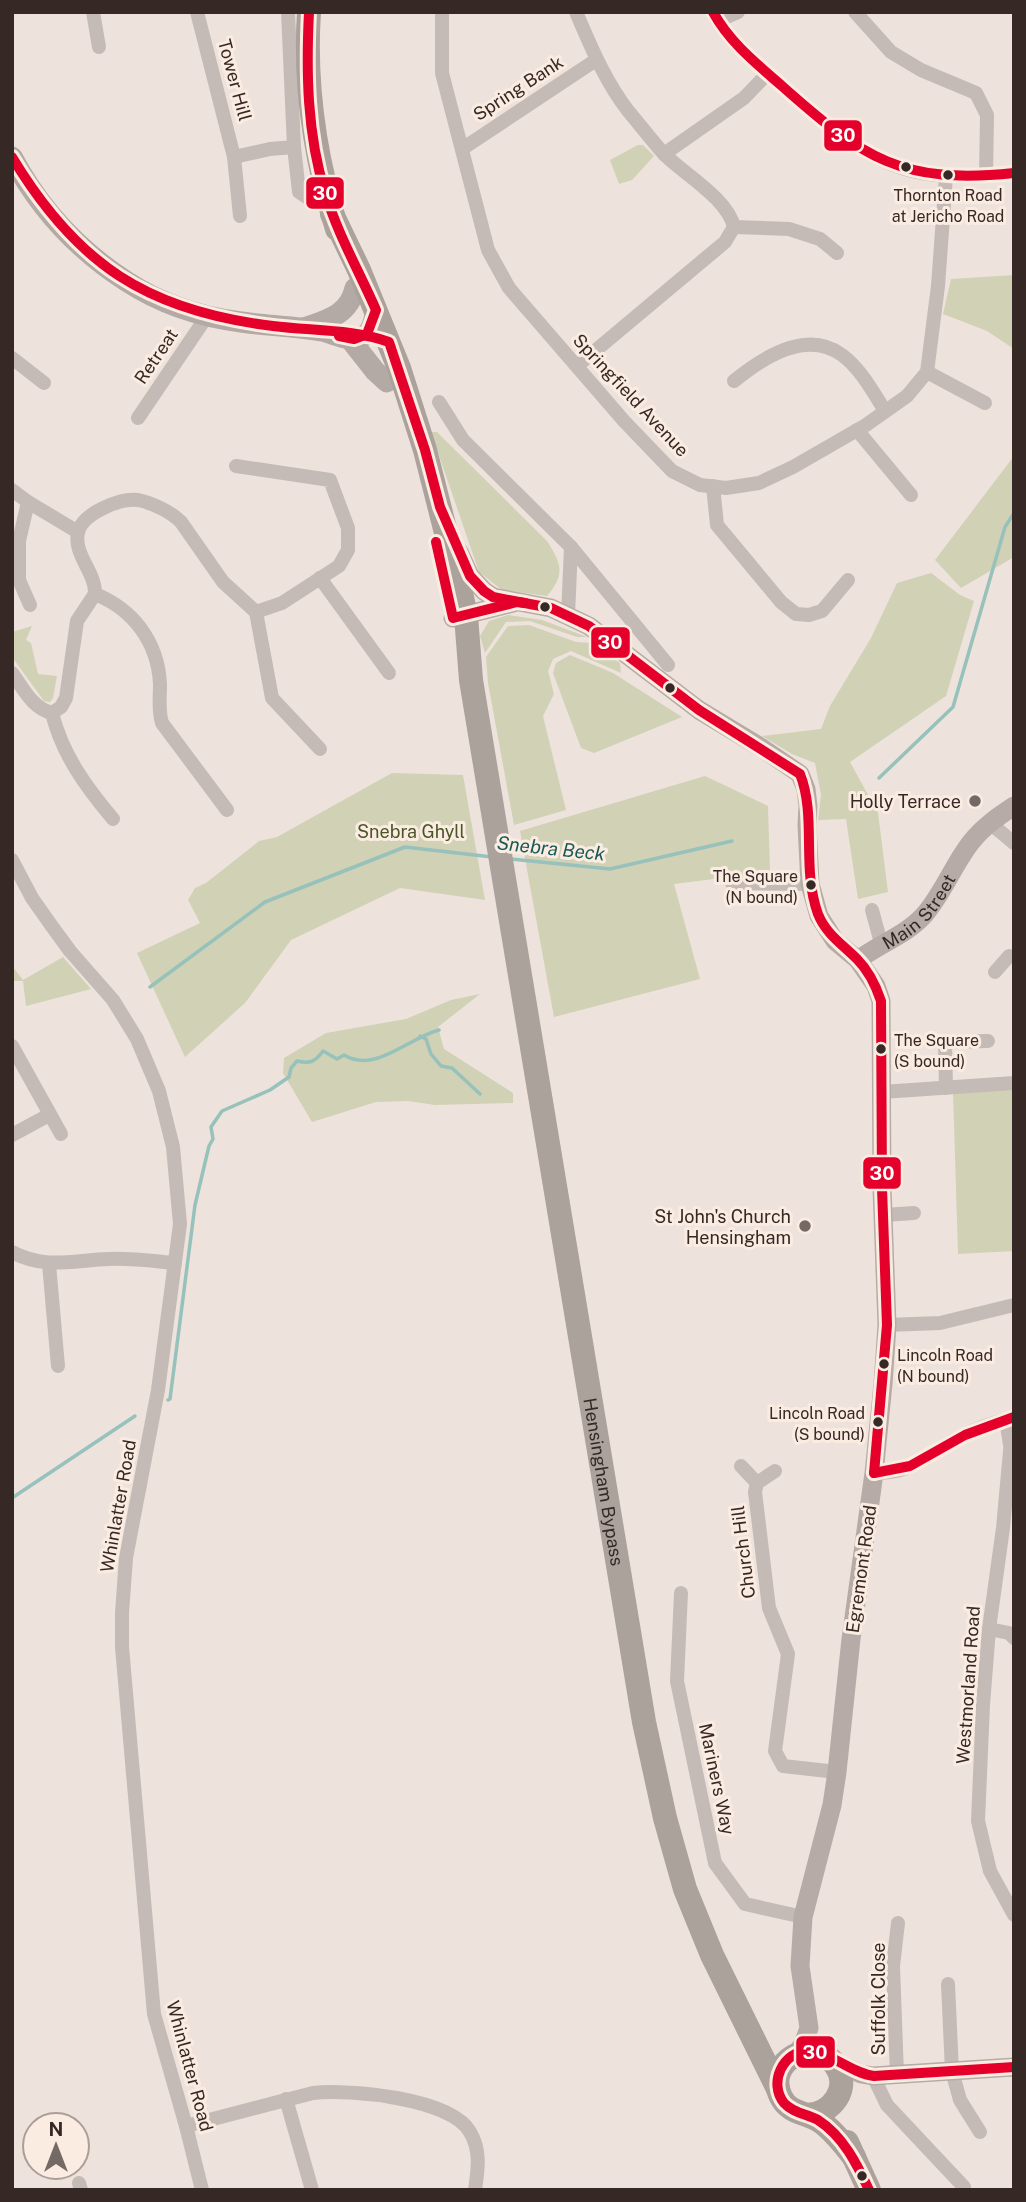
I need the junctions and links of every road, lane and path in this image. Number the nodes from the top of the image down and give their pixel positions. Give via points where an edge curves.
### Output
1 (93, 12) edge
2 (197, 12) edge
3 (288, 12) edge
4 (309, 12) edge
5 (442, 12) edge
6 (576, 12) edge
7 (738, 12) edge
8 (855, 12) edge
9 (715, 17) edge
10 (99, 47) dead end
11 (596, 60) junction
12 (768, 73) junction
13 (294, 147) junction
14 (462, 149) junction
15 (664, 154) junction
16 (12, 157) edge
17 (234, 157) junction
18 (1014, 173) edge
19 (946, 176) junction
20 (986, 176) junction
21 (330, 206) junction
22 (240, 216) dead end
23 (734, 228) junction
24 (837, 253) dead end
25 (355, 288) junction
26 (207, 316) junction
27 (312, 330) junction
28 (370, 332) junction
29 (12, 358) edge
30 (577, 366) junction
31 (927, 372) junction
32 (734, 381) dead end
33 (44, 383) dead end
34 (439, 402) dead end
35 (985, 403) dead end
36 (886, 411) junction
37 (138, 418) dead end
38 (857, 430) junction
39 (236, 466) dead end
40 (713, 486) junction
41 (12, 489) edge
42 (911, 495) dead end
43 (28, 502) junction
44 (440, 508) junction
45 (78, 532) junction
46 (572, 547) junction
47 (320, 578) junction
48 (848, 580) dead end
49 (95, 594) junction
50 (493, 597) junction
51 (517, 602) junction
52 (30, 605) dead end
53 (256, 612) junction
54 (461, 612) junction
55 (568, 615) junction
56 (668, 665) dead end
57 (12, 673) edge
58 (389, 673) dead end
59 (52, 713) junction
60 (320, 749) dead end
61 (1014, 806) edge
62 (227, 810) dead end
63 (113, 819) dead end
64 (989, 823) junction
65 (1014, 844) edge
66 (14, 867) edge
67 (732, 883) dead end
68 (810, 884) junction
69 (872, 910) dead end
70 (881, 943) junction
71 (1006, 954) edge
72 (858, 960) junction
73 (996, 972) dead end
74 (988, 1041) dead end
75 (12, 1046) edge
76 (1014, 1083) edge
77 (946, 1088) junction
78 (883, 1092) junction
79 (49, 1115) junction
80 (12, 1135) edge
81 (61, 1135) dead end
82 (914, 1213) dead end
83 (884, 1215) junction
84 (12, 1252) edge
85 (175, 1263) junction
86 (50, 1264) junction
87 (1014, 1305) edge
88 (887, 1325) junction
89 (58, 1366) dead end
90 (1010, 1419) edge
91 (1012, 1456) edge
92 (741, 1466) dead end
93 (775, 1471) dead end
94 (874, 1473) junction
95 (757, 1483) junction
96 (1008, 1526) edge
97 (681, 1593) dead end
98 (989, 1629) junction
99 (1014, 1638) edge
100 (837, 1772) junction
101 (1014, 1915) edge
102 (803, 1917) junction
103 (898, 1923) dead end
104 (948, 1984) dead end
105 (808, 2012) junction
106 (749, 2028) junction
107 (792, 2057) junction
108 (829, 2058) junction
109 (1014, 2067) edge
110 (952, 2071) junction
111 (897, 2075) junction
112 (873, 2076) junction
113 (778, 2089) junction
114 (838, 2096) junction
115 (286, 2099) junction
116 (807, 2115) junction
117 (186, 2126) junction
118 (980, 2132) dead end
119 (854, 2157) junction
120 (964, 2187) dead end
121 (202, 2190) edge
122 (312, 2190) edge
123 (475, 2190) edge
124 (869, 2190) edge

1 - 10 street
2 - 17 street, Tower Hill
3 - 13 street
4 - 21 highway via 309,100
5 - 14 street, Springfield Avenue via 442,73
6 - 11 street
7 - 9 street
8 - 20 street via 891,52 976,93 987,115
9 - 12 street via 734,44
11 - 14 street, Spring Bank
11 - 15 street via 627,110
12 - 15 street via 744,99
12 - 19 street via 833,130 872,155 911,171
13 - 17 street
13 - 21 street via 299,192
14 - 30 street, Springfield Avenue via 488,250 509,288
15 - 23 street via 731,216
16 - 26 main road via 49,213 94,258 148,294
17 - 22 street, Tower Hill
18 - 20 street
19 - 20 street
19 - 31 street
21 - 25 highway
21 - 28 highway
23 - 24 street via 789,229 820,239
23 - 30 street via 725,242
25 - 27 main road via 341,313
25 - 28 highway
26 - 27 main road
26 - 37 street, Retreat
27 - 28 main road
28 - 44 highway via 425,450
28 - 54 highway
29 - 33 street
30 - 40 street, Springfield Avenue via 673,471 700,485
31 - 35 street
31 - 36 street, Springfield Avenue
32 - 36 street via 784,349 816,344 841,354 863,376
34 - 46 street via 463,440
36 - 38 street, Springfield Avenue
38 - 40 street, Springfield Avenue via 759,483
38 - 42 street
39 - 47 street via 330,480 348,528 348,550 339,566
40 - 48 street via 717,525 796,614 821,611
41 - 43 street
43 - 45 street
43 - 52 street via 19,541 19,580
44 - 50 main road via 470,576
44 - 54 highway
45 - 49 street
45 - 53 street via 88,517 130,500 173,514 223,582
46 - 55 street
46 - 56 street
47 - 53 street via 282,603
47 - 58 street
49 - 59 street via 77,621 66,698
49 - 62 street via 120,605 140,626 159,671 162,723 222,793
50 - 51 main road
50 - 54 main road
51 - 54 main road
51 - 55 main road
53 - 60 street via 272,698
54 - 106 highway, Hensingham Bypass via 645,1722 685,1889
55 - 68 main road via 616,645 699,710 800,774 806,789
57 - 59 street via 33,703
59 - 63 street via 58,737 87,788
61 - 64 main road, Main Street
64 - 65 street
64 - 70 main road, Main Street via 971,842 924,915
66 - 85 street, Whinlatter Road via 51,925 113,1000 150,1066 175,1156 180,1224
67 - 68 street
68 - 72 main road via 819,916 835,941
69 - 70 street
70 - 72 main road, Main Street
71 - 73 street
72 - 78 main road, Egremont Road via 881,1001
74 - 77 street via 945,1042
75 - 79 street
76 - 77 street
77 - 78 street
78 - 83 main road, Egremont Road
79 - 80 street
79 - 81 street
82 - 83 street
83 - 88 main road, Egremont Road
84 - 86 street
85 - 86 street via 116,1259
85 - 117 street, Whinlatter Road via 158,1390 126,1558 122,1647 154,2014
86 - 89 street
87 - 88 street via 940,1323
88 - 94 main road, Egremont Road
90 - 91 street, Westmorland Road
90 - 94 street via 960,1437 918,1464
91 - 96 street, Westmorland Road
92 - 95 street, Church Hill
93 - 95 street, Church Hill
94 - 100 main road, Egremont Road
95 - 100 street, Church Hill via 769,1608 788,1654 775,1751 783,1766
96 - 98 street, Westmorland Road
97 - 102 street, Mariners Way via 677,1681 715,1863 745,1904
98 - 99 street
98 - 101 street, Westmorland Road via 978,1821 990,1871
100 - 102 main road, Egremont Road
102 - 105 main road, Egremont Road via 800,1966
103 - 111 street, Suffolk Close via 893,1966
104 - 110 street
105 - 107 main road via 807,2035
105 - 108 main road
106 - 107 highway, Hensingham Bypass via 762,2042
106 - 113 highway, Hensingham Bypass
107 - 108 highway via 809,2051
107 - 113 highway via 778,2076
108 - 112 main road
108 - 114 highway via 839,2072
109 - 110 main road
110 - 111 main road
110 - 118 street via 960,2100
111 - 112 main road
112 - 114 main road via 847,2086
112 - 120 street via 887,2105
113 - 116 highway via 786,2105
114 - 116 highway via 823,2112
114 - 119 highway via 843,2132
115 - 117 street
115 - 122 street
115 - 123 street via 313,2092 354,2091 446,2111 460,2119 477,2146
116 - 119 highway via 837,2136
117 - 121 street, Whinlatter Road
119 - 124 highway

